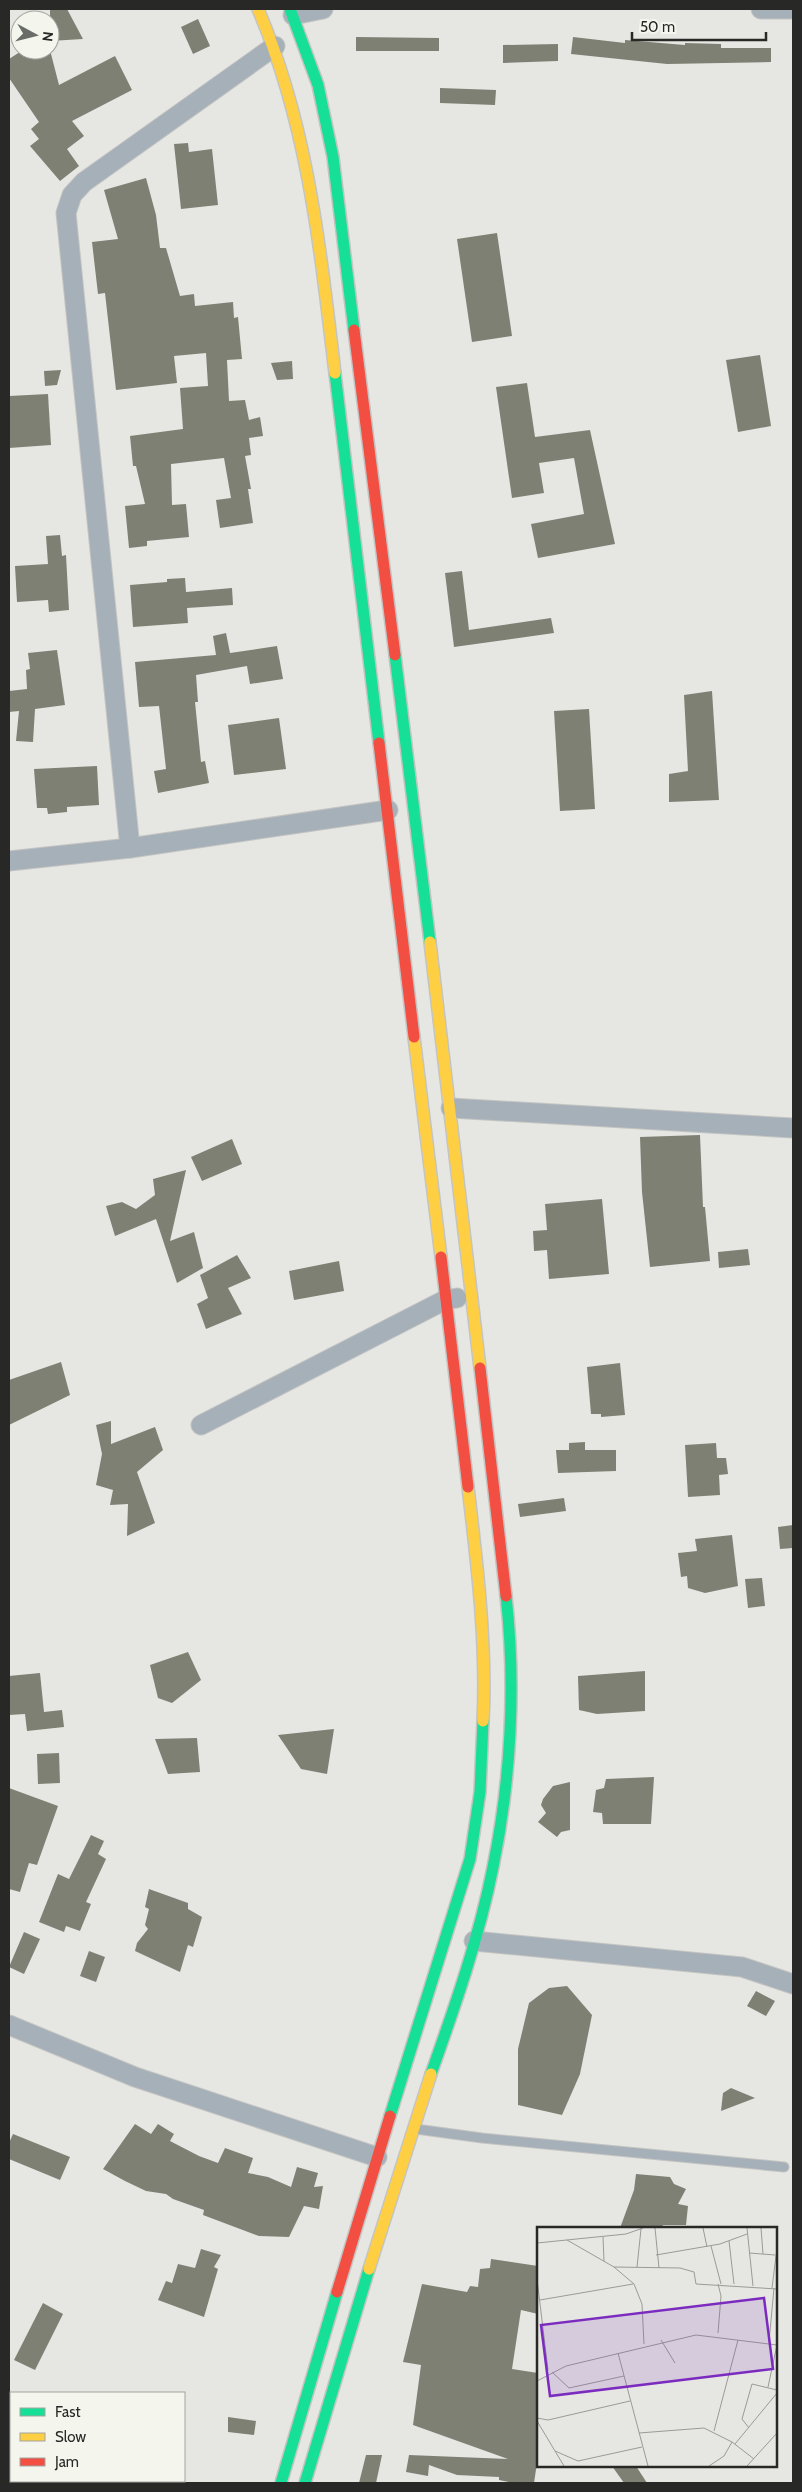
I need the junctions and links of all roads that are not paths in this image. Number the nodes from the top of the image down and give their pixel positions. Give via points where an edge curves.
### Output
1 (258, 9) edge
2 (323, 9) edge
3 (761, 9) edge
4 (793, 9) edge
5 (291, 12) edge
6 (275, 46) junction
7 (388, 810) junction
8 (130, 848) junction
9 (9, 861) edge
10 (451, 1108) junction
11 (793, 1128) edge
12 (472, 1295) junction
13 (446, 1300) junction
14 (201, 1425) dead end
15 (474, 1942) junction
16 (793, 1984) edge
17 (9, 2025) edge
18 (413, 2128) junction
19 (377, 2157) junction
20 (784, 2167) dead end
21 (282, 2483) edge
22 (305, 2483) edge

1 - 6 main road
2 - 5 street
3 - 4 street
5 - 10 main road via 318,85 333,157
6 - 7 main road via 297,118 317,218
6 - 8 street via 84,182 72,195 66,213
7 - 8 street
7 - 13 main road
8 - 9 street
10 - 11 street
10 - 12 main road
12 - 13 street
12 - 15 main road via 509,1621 511,1700 508,1769 500,1833
13 - 14 street
13 - 19 main road via 474,1537 485,1690 480,1792 470,1859
15 - 16 street via 742,1966
15 - 18 main road
17 - 19 street via 135,2077
18 - 20 lane via 482,2138
18 - 22 main road
19 - 21 main road

